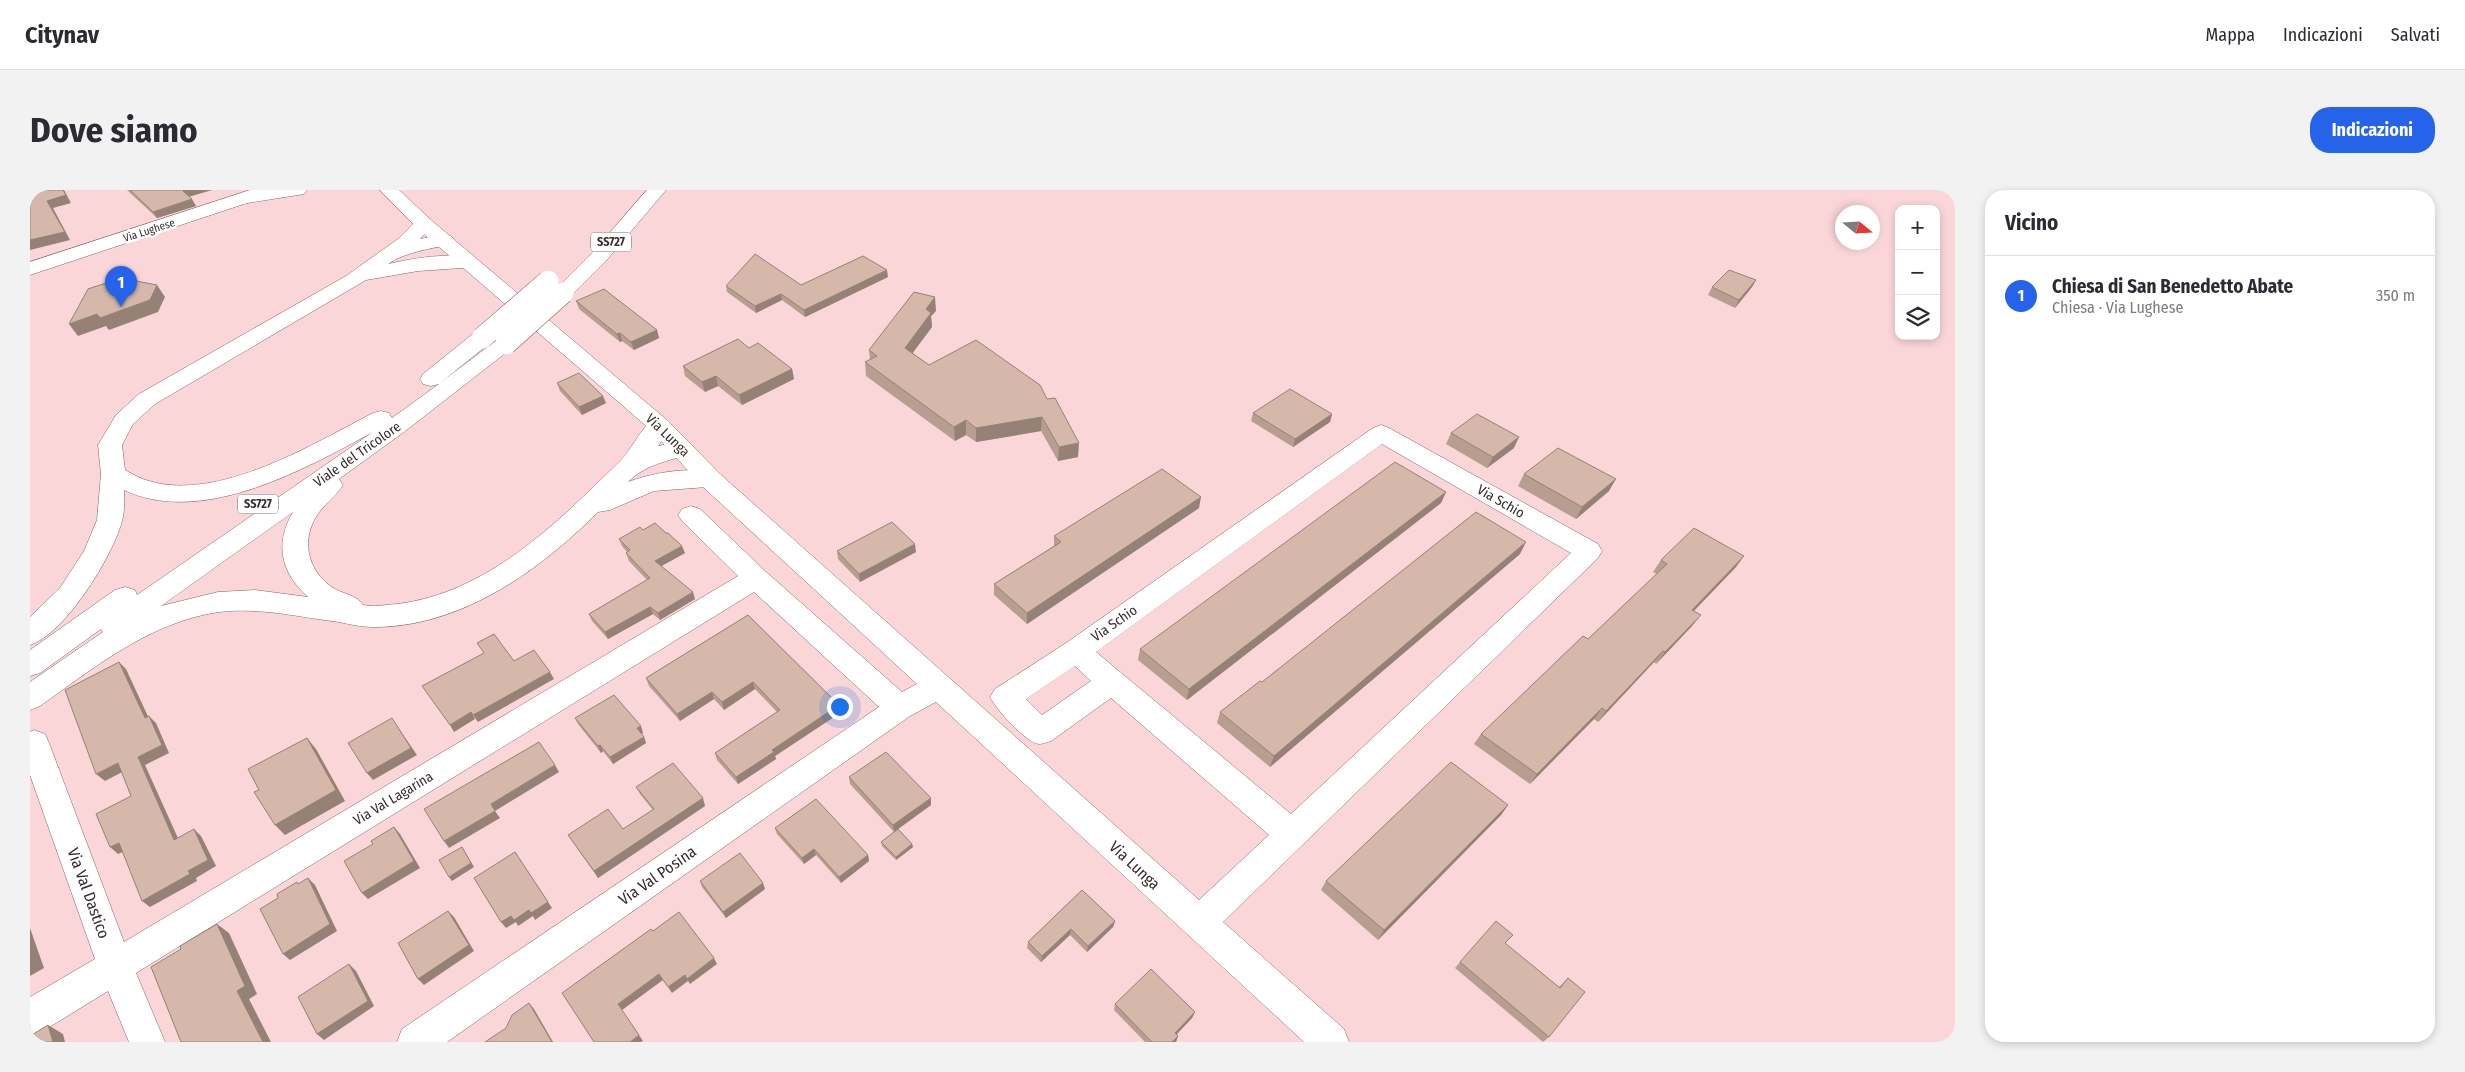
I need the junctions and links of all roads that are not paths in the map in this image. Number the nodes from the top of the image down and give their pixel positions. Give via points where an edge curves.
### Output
1 (268, 190) edge
2 (298, 190) edge
3 (371, 190) edge
4 (636, 190) edge
5 (657, 190) edge
6 (393, 193) edge
7 (241, 199) junction
8 (424, 224) junction
9 (598, 230) dead end
10 (444, 240) junction
11 (574, 256) dead end
12 (469, 262) junction
13 (383, 266) junction
14 (30, 269) edge
15 (556, 287) junction
16 (388, 423) junction
17 (660, 426) junction
18 (684, 449) junction
19 (113, 474) junction
20 (712, 480) junction
21 (626, 481) junction
22 (691, 515) dead end
23 (756, 578) junction
24 (372, 617) junction
25 (30, 634) edge
26 (1076, 650) junction
27 (30, 665) edge
28 (1112, 682) junction
29 (30, 684) edge
30 (940, 685) junction
31 (30, 698) edge
32 (900, 708) junction
33 (34, 743) dead end
34 (1291, 834) junction
35 (1198, 923) junction
36 (115, 966) junction
37 (30, 1018) edge
38 (147, 1042) edge
39 (415, 1042) edge
40 (1331, 1042) edge

1 - 7 main road, Via Lughese
2 - 7 main road
3 - 6 main road
4 - 9 main road, SS727
5 - 15 main road, Viale del Tricolore / SS727 via 598,258
6 - 8 main road, Via Lunga
7 - 14 main road, Via Lughese
8 - 10 main road, Via Lunga
8 - 13 main road
10 - 12 main road, Via Lunga
10 - 13 main road via 431,251
11 - 15 main road, Viale del Tricolore / SS727
12 - 13 main road
12 - 17 main road, Via Lunga
13 - 19 main road via 353,280 147,399 124,420 110,445
15 - 16 main road, Viale del Tricolore / SS727, bridge via 482,338
15 - 16 main road, Viale del Tricolore / SS727, bridge via 506,344
16 - 19 main road via 255,479 207,491 173,493 145,489
16 - 24 main road via 376,450 323,490 301,520 294,541 297,563 322,594
16 - 27 main road, Viale del Tricolore / SS727
16 - 29 main road, Viale del Tricolore / SS727
17 - 18 main road, Via Lunga
17 - 21 main road via 634,462
18 - 20 main road, Via Lunga
18 - 21 main road via 666,468
19 - 25 main road via 110,520 96,553 70,595
20 - 21 main road
20 - 30 main road, Via Lunga
21 - 24 main road via 517,567 468,596 423,611
22 - 23 main road
23 - 32 main road
23 - 36 main road, Via Val Lagarina
24 - 31 main road via 255,600 218,602 166,615 110,641
26 - 28 main road, Via Schio
26 - 28 main road, Via Schio via 1005,697 1040,732
26 - 34 main road, Via Schio via 1381,433 1589,552
28 - 34 main road, Via Schio
30 - 32 main road
30 - 35 main road, Via Lunga
32 - 39 main road, Via Val Posina
33 - 36 main road, Via Val Dastico
34 - 35 main road, Via Schio
35 - 40 main road, Via Lunga
36 - 37 main road, Via Val Lagarina
36 - 38 main road, Via Val Dastico

